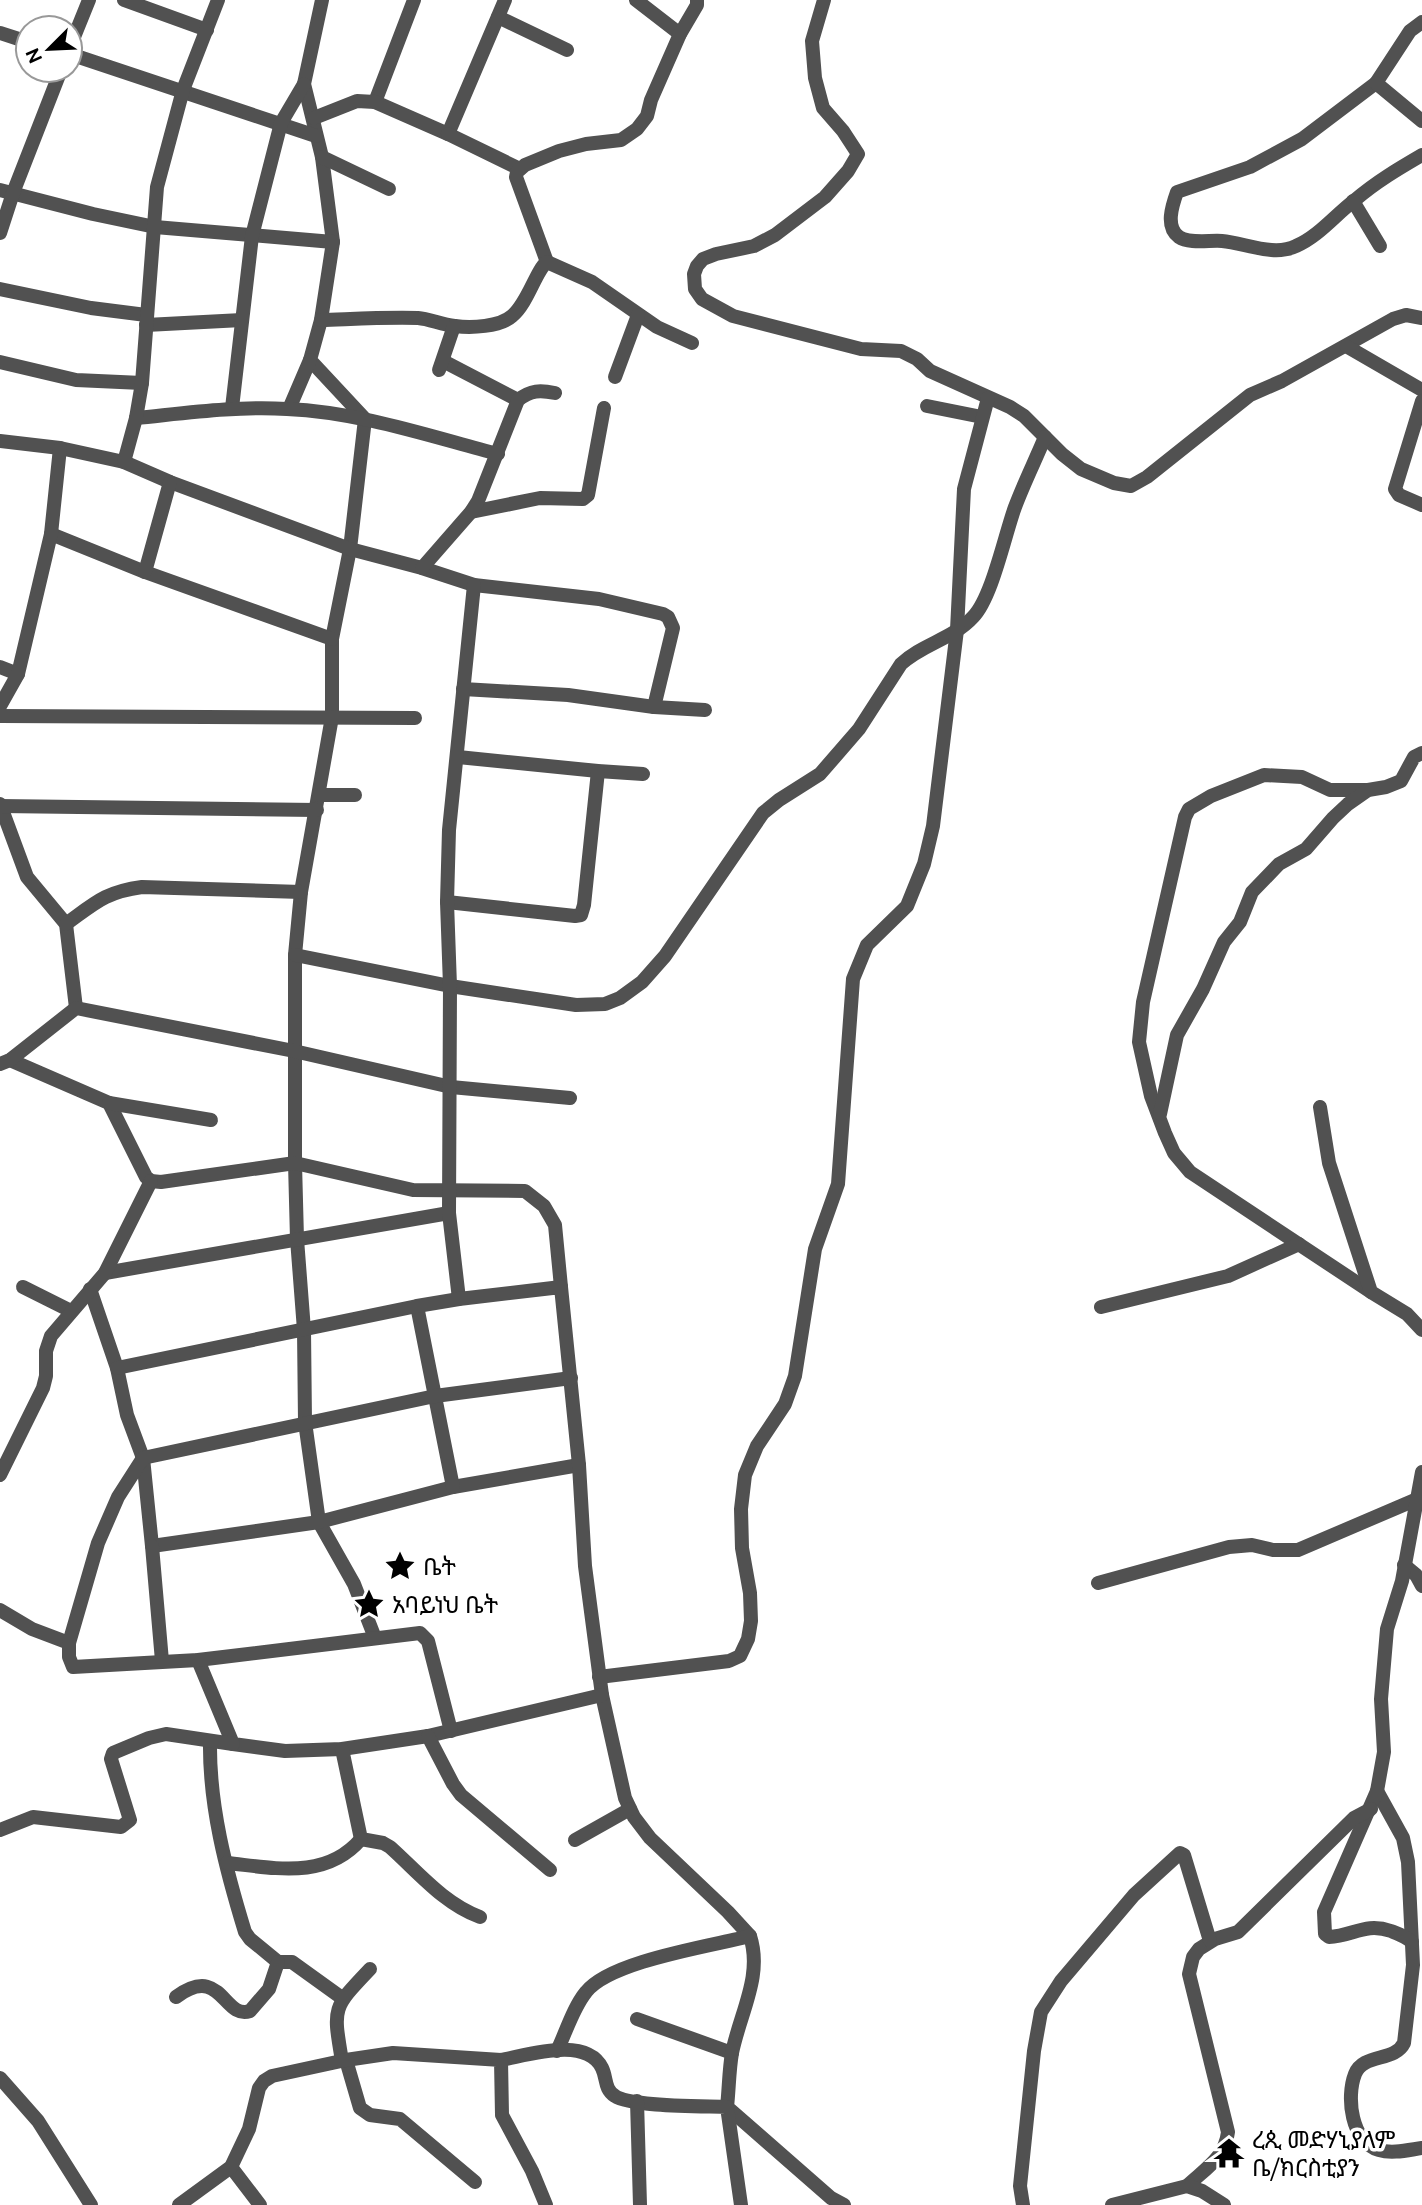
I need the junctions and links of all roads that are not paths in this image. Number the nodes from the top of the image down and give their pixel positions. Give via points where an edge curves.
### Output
1 (124, 0) edge
2 (218, 0) edge
3 (414, 0) edge
4 (505, 0) edge
5 (636, 0) edge
6 (697, 0) edge
7 (824, 0) edge
8 (320, 1) edge
9 (498, 17) junction
10 (1422, 22) edge
11 (207, 30) junction
12 (680, 34) junction
13 (567, 50) dead end
14 (84, 58) edge
15 (1376, 83) junction
16 (55, 84) edge
17 (304, 84) junction
18 (183, 90) junction
19 (376, 102) junction
20 (314, 118) junction
21 (1422, 121) edge
22 (281, 123) junction
23 (448, 134) junction
24 (316, 136) junction
25 (1422, 155) edge
26 (322, 157) junction
27 (520, 169) junction
28 (389, 189) dead end
29 (6, 192) edge
30 (1353, 201) junction
31 (155, 227) junction
32 (0, 233) edge
33 (252, 236) junction
34 (333, 242) junction
35 (1380, 246) dead end
36 (547, 262) junction
37 (0, 289) edge
38 (638, 315) junction
39 (1422, 318) edge
40 (146, 320) junction
41 (242, 320) junction
42 (321, 320) junction
43 (454, 326) junction
44 (692, 342) dead end
45 (1346, 346) junction
46 (310, 360) junction
47 (0, 362) edge
48 (615, 377) dead end
49 (142, 383) junction
50 (1422, 390) edge
51 (555, 393) dead end
52 (988, 398) junction
53 (518, 400) junction
54 (927, 406) dead end
55 (232, 408) junction
56 (604, 408) dead end
57 (289, 409) junction
58 (1421, 409) edge
59 (982, 417) junction
60 (136, 418) junction
61 (365, 419) junction
62 (1045, 437) junction
63 (0, 441) edge
64 (60, 448) junction
65 (498, 454) junction
66 (124, 462) junction
67 (170, 482) junction
68 (1422, 505) edge
69 (471, 512) junction
70 (51, 534) junction
71 (350, 549) junction
72 (422, 568) junction
73 (145, 572) junction
74 (474, 585) junction
75 (957, 630) junction
76 (332, 639) junction
77 (0, 667) edge
78 (18, 674) junction
79 (463, 689) junction
80 (0, 706) edge
81 (654, 707) junction
82 (705, 710) dead end
83 (0, 716) edge
84 (332, 717) junction
85 (415, 718) dead end
86 (1422, 753) edge
87 (458, 757) junction
88 (598, 771) junction
89 (643, 774) dead end
90 (1368, 790) junction
91 (319, 795) junction
92 (355, 795) dead end
93 (0, 805) edge
94 (317, 810) junction
95 (301, 892) junction
96 (447, 902) junction
97 (66, 924) junction
98 (295, 956) junction
99 (450, 986) junction
100 (76, 1008) junction
101 (294, 1051) junction
102 (5, 1062) edge
103 (451, 1087) junction
104 (570, 1098) dead end
105 (109, 1103) junction
106 (1321, 1107) dead end
107 (1160, 1114) junction
108 (211, 1120) dead end
109 (295, 1163) junction
110 (151, 1181) junction
111 (450, 1191) junction
112 (449, 1213) junction
113 (297, 1239) junction
114 (1299, 1244) junction
115 (105, 1273) junction
116 (23, 1287) dead end
117 (561, 1287) junction
118 (90, 1289) junction
119 (1371, 1292) junction
120 (459, 1299) junction
121 (417, 1306) junction
122 (1101, 1307) dead end
123 (71, 1311) junction
124 (1422, 1330) edge
125 (304, 1331) junction
126 (117, 1368) junction
127 (571, 1378) junction
128 (435, 1395) junction
129 (305, 1422) junction
130 (143, 1458) junction
131 (579, 1465) junction
132 (1422, 1472) edge
133 (0, 1475) edge
134 (453, 1487) junction
135 (1415, 1500) junction
136 (319, 1522) junction
137 (152, 1546) junction
138 (1404, 1565) junction
139 (1098, 1583) dead end
140 (1422, 1586) edge
141 (0, 1610) edge
142 (375, 1638) junction
143 (69, 1643) junction
144 (198, 1660) junction
145 (162, 1661) junction
146 (600, 1677) junction
147 (602, 1695) junction
148 (451, 1731) junction
149 (428, 1736) junction
150 (210, 1741) junction
151 (233, 1744) junction
152 (342, 1749) junction
153 (1377, 1791) junction
154 (630, 1809) junction
155 (1371, 1809) junction
156 (5, 1828) edge
157 (361, 1839) junction
158 (575, 1840) dead end
159 (227, 1863) junction
160 (550, 1870) dead end
161 (480, 1917) dead end
162 (750, 1936) junction
163 (1210, 1941) junction
164 (1412, 1942) junction
165 (278, 1962) junction
166 (370, 1969) dead end
167 (176, 1997) dead end
168 (342, 1998) junction
169 (637, 2019) dead end
170 (557, 2051) junction
171 (732, 2053) junction
172 (344, 2060) junction
173 (501, 2060) junction
174 (0, 2078) edge
175 (637, 2101) junction
176 (727, 2107) junction
177 (1422, 2148) edge
178 (231, 2167) junction
179 (475, 2182) dead end
180 (1180, 2187) junction
181 (92, 2205) edge
182 (179, 2205) edge
183 (260, 2205) edge
184 (546, 2205) edge
185 (640, 2205) edge
186 (741, 2205) edge
187 (844, 2205) edge
188 (1023, 2205) edge
189 (1112, 2205) edge
190 (1169, 2205) edge
191 (1224, 2205) edge

1 - 11 street
2 - 11 street
3 - 19 street
4 - 9 street
5 - 12 street
6 - 12 street
7 - 52 street via 812,41 815,78 823,108 858,154 825,197 775,235 754,246 703,259 694,274 695,289 702,299 733,317 861,349 901,351 930,371
8 - 17 street
9 - 13 street
9 - 23 street
10 - 15 street via 1410,32
11 - 18 street
12 - 27 street via 647,116 637,129 621,139 559,151
14 - 18 street
15 - 21 street
15 - 30 street via 1278,153 1177,192 1171,220 1173,230 1185,240 1293,248
16 - 29 street
17 - 20 street
17 - 22 street
18 - 22 street
18 - 31 street via 157,187
19 - 20 street via 357,101
19 - 23 street
20 - 24 street
22 - 24 street
22 - 33 street
23 - 27 street
24 - 26 street
25 - 30 street
26 - 28 street
26 - 34 street
27 - 36 street via 516,177
29 - 31 street
29 - 32 street
30 - 35 street
31 - 33 street
31 - 40 street
33 - 34 street
33 - 41 street
34 - 42 street
36 - 38 street via 592,282
36 - 43 street via 512,317
37 - 40 street
38 - 44 street
38 - 48 street
39 - 45 street via 1406,315 1393,319
40 - 41 street
40 - 49 street
41 - 55 street
42 - 43 street via 421,318
42 - 46 street
43 - 53 street via 441,365
45 - 50 street
45 - 62 street via 1250,395 1131,486 1081,469
46 - 57 street
46 - 61 street
47 - 49 street via 76,380
49 - 60 street
51 - 53 street via 539,390
52 - 59 street
52 - 62 street via 1024,416
53 - 65 street
54 - 59 street
55 - 57 street
55 - 60 street
56 - 69 street via 588,495 583,499 540,498
57 - 61 street
58 - 68 street via 1395,489
59 - 75 street via 964,489
60 - 66 street
61 - 65 street
61 - 71 street
62 - 75 street via 980,607
63 - 64 street
64 - 66 street
64 - 70 street
65 - 69 street
66 - 67 street
67 - 71 street
67 - 73 street
69 - 72 street
70 - 73 street
70 - 78 street
71 - 72 street
71 - 76 street
72 - 74 street
73 - 76 street
74 - 79 street
74 - 81 street via 599,600 668,617 673,634
75 - 99 street via 909,656 859,729 820,774 764,813 665,957 620,998 605,1004 576,1005
75 - 146 street via 933,826 924,864 907,906 867,945 853,979 838,1184 815,1249 795,1376 785,1404 757,1446 745,1475 741,1509 750,1594 748,1639 740,1656 729,1661
76 - 84 street
77 - 78 street
78 - 80 street
79 - 81 street via 568,695
79 - 87 street
81 - 82 street
83 - 84 street
84 - 85 street
84 - 91 street
86 - 90 street via 1414,757 1401,781
87 - 88 street
87 - 96 street
88 - 89 street
88 - 96 street via 581,915
90 - 107 street via 1252,892 1177,1035
90 - 107 street via 1330,789 1302,777 1265,775 1211,796 1187,812 1143,1002 1139,1042 1151,1096
91 - 92 street
91 - 94 street
93 - 94 street
93 - 97 street via 27,877
94 - 95 street
95 - 97 street via 130,888 101,898
95 - 98 street
96 - 99 street
97 - 100 street
98 - 99 street
98 - 101 street
99 - 103 street
100 - 101 street
100 - 102 street
101 - 103 street
101 - 109 street
102 - 105 street
103 - 104 street
103 - 111 street
105 - 108 street
105 - 110 street
106 - 119 street via 1329,1163
107 - 114 street via 1174,1153 1190,1172
109 - 110 street
109 - 111 street via 413,1190
109 - 113 street
110 - 115 street
111 - 112 street
111 - 117 street via 525,1191 535,1197 555,1225
112 - 113 street
112 - 120 street
113 - 115 street
113 - 125 street
114 - 119 street
114 - 122 street via 1228,1276
115 - 118 street
116 - 123 street
117 - 120 street
117 - 127 street
118 - 123 street
118 - 126 street
119 - 124 street via 1407,1314
120 - 121 street
121 - 125 street
121 - 128 street
123 - 133 street via 51,1336 43,1388
125 - 126 street
125 - 129 street
126 - 130 street
127 - 128 street
127 - 131 street
128 - 129 street
128 - 134 street
129 - 130 street
129 - 136 street
130 - 137 street
130 - 143 street via 118,1497 98,1543
131 - 134 street
131 - 146 street via 585,1566
132 - 135 street
134 - 136 street
135 - 138 street
135 - 139 street via 1298,1550 1230,1547
136 - 137 street
136 - 142 street via 354,1584
137 - 145 street
138 - 140 street
138 - 153 street via 1387,1629 1381,1699 1384,1752
141 - 143 street
142 - 144 street
142 - 148 street via 425,1635
143 - 145 street via 71,1664 77,1668
144 - 145 street
144 - 151 street
146 - 147 street
147 - 148 street
147 - 154 street
148 - 149 street
149 - 152 street
149 - 160 street via 461,1795
150 - 151 street
150 - 156 street via 166,1734 113,1753 130,1820 126,1825 33,1817
150 - 159 street via 210,1777
151 - 152 street via 285,1751
152 - 157 street
153 - 155 street
153 - 164 street via 1405,1846
154 - 158 street
154 - 162 street via 650,1838
155 - 163 street via 1354,1818 1238,1932
155 - 164 street via 1331,1893 1323,1931 1334,1937 1375,1927
157 - 159 street via 342,1857 315,1867 288,1870
157 - 161 street via 390,1847 449,1902
159 - 165 street via 246,1932
162 - 170 street via 628,1966 600,1979 584,1993
162 - 171 street via 755,1950 754,1978
163 - 180 street via 1193,1957 1189,1974 1228,2132 1221,2154
163 - 188 street via 1180,1853 1134,1895 1061,1981 1041,2012 1034,2051 1020,2186
164 - 177 street via 1404,2043 1398,2052 1360,2067 1351,2102 1357,2129 1371,2147 1382,2151
165 - 167 street via 269,1989 245,2013 207,1986 190,1988
165 - 168 street via 292,1962
166 - 168 street
168 - 172 street via 335,2021
169 - 171 street
170 - 173 street
170 - 175 street via 590,2054 603,2069 607,2089 617,2098
171 - 176 street
172 - 173 street via 393,2053
172 - 178 street via 264,2081
172 - 179 street via 360,2108 370,2115 400,2119
173 - 184 street via 502,2115
174 - 181 street via 38,2121
175 - 176 street
175 - 185 street
176 - 186 street
176 - 187 street
178 - 182 street
178 - 183 street
180 - 189 street
180 - 190 street
180 - 191 street via 1202,2191

